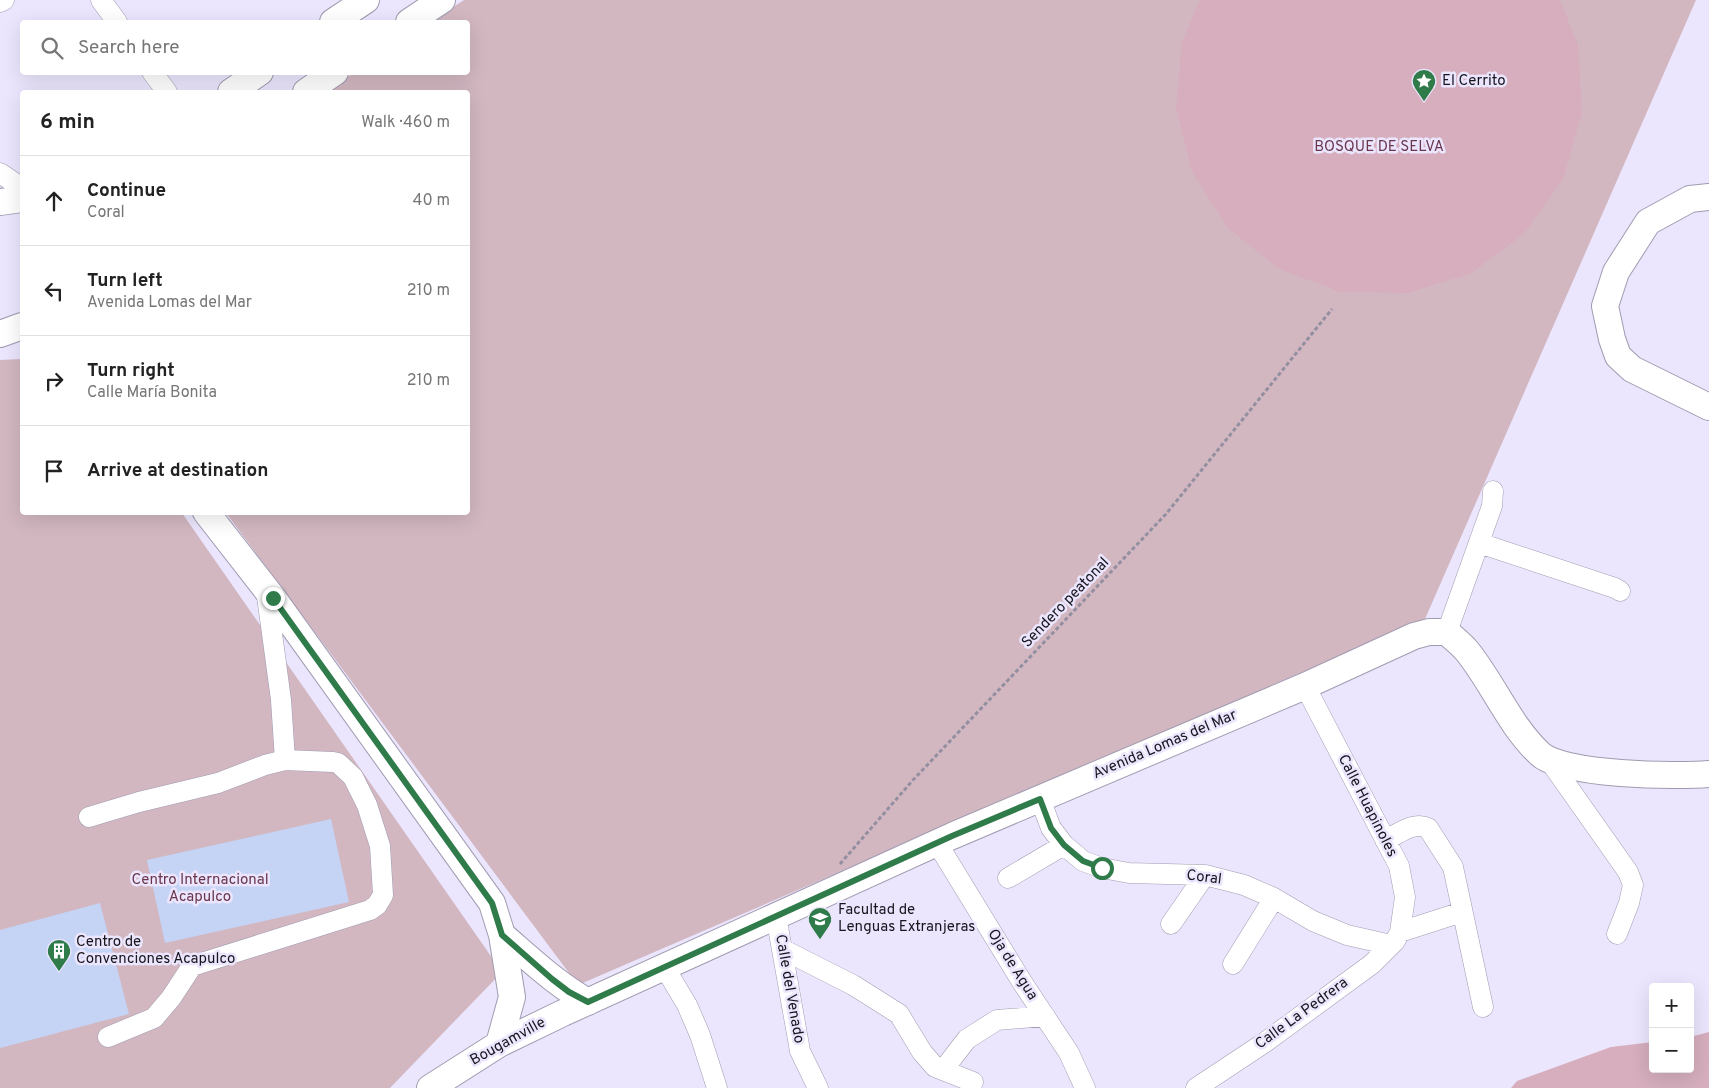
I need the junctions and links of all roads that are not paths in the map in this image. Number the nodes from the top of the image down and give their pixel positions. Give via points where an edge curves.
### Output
1 (4, 0) edge
2 (101, 0) edge
3 (366, 0) edge
4 (442, 0) edge
5 (0, 2) edge
6 (116, 20) edge
7 (336, 20) edge
8 (412, 20) edge
9 (154, 75) edge
10 (256, 75) edge
11 (331, 75) edge
12 (165, 90) edge
13 (234, 90) edge
14 (309, 90) edge
15 (0, 173) edge
16 (20, 187) edge
17 (1709, 196) edge
18 (20, 198) edge
19 (0, 202) edge
20 (20, 327) edge
21 (0, 336) edge
22 (20, 343) edge
23 (1709, 404) edge
24 (1493, 491) dead end
25 (208, 515) edge
26 (1479, 543) junction
27 (266, 589) junction
28 (1620, 591) dead end
29 (1447, 632) junction
30 (1305, 686) junction
31 (285, 760) junction
32 (1549, 760) junction
33 (1709, 774) edge
34 (1040, 799) junction
35 (89, 817) dead end
36 (1385, 840) junction
37 (938, 843) junction
38 (1064, 845) junction
39 (1205, 875) junction
40 (1008, 878) dead end
41 (1274, 898) junction
42 (1462, 912) junction
43 (776, 916) junction
44 (1171, 924) dead end
45 (1617, 934) dead end
46 (502, 935) junction
47 (1396, 939) junction
48 (782, 949) junction
49 (1233, 964) dead end
50 (665, 968) junction
51 (588, 1002) junction
52 (1483, 1008) dead end
53 (1045, 1016) junction
54 (108, 1037) dead end
55 (498, 1044) junction
56 (943, 1070) junction
57 (973, 1082) dead end
58 (430, 1088) edge
59 (717, 1088) edge
60 (818, 1088) edge
61 (1085, 1088) edge
62 (1196, 1088) edge

1 - 5 street
2 - 6 street
3 - 7 main road
4 - 8 main road
9 - 12 street
10 - 13 main road
11 - 14 main road
15 - 16 street
17 - 23 main road via 1690,199 1648,222 1616,272 1605,306 1618,356 1632,369
18 - 19 main road
20 - 21 main road
21 - 22 main road
24 - 26 street via 1492,506
25 - 27 main road
26 - 28 street
26 - 29 street
27 - 31 street via 281,700
27 - 46 main road via 492,903
29 - 30 main road, Avenida Lomas del Mar via 1414,636
29 - 32 main road via 1466,650 1522,732
30 - 34 main road, Avenida Lomas del Mar
30 - 36 street, Calle Huapinoles
31 - 35 street via 218,784
31 - 54 street via 338,763 353,777 368,805 380,846 383,895 377,905 370,910 192,966 154,1018
32 - 33 main road via 1608,772 1676,776
32 - 45 street via 1628,872 1633,885
34 - 37 main road, Avenida Lomas del Mar
34 - 38 street, Coral via 1051,828
36 - 42 street via 1415,825 1428,828 1453,867
36 - 47 street, Calle Huapinoles via 1399,866 1406,897
37 - 43 main road, Avenida Lomas del Mar
37 - 53 street, Oja de Agua
38 - 39 street, Coral via 1083,861 1102,868 1129,873
38 - 40 street
39 - 41 street, Coral via 1244,885
39 - 44 street
41 - 47 street, Coral via 1313,921 1346,935
41 - 49 street
42 - 47 street
42 - 52 street
43 - 48 street, Calle del Venado
43 - 50 main road, Avenida Lomas del Mar
46 - 51 main road via 552,979
46 - 55 main road via 512,997
47 - 62 street, Calle La Pedrera via 1372,964
48 - 56 street via 853,985 899,1014 922,1052 935,1067
48 - 60 street, Calle del Venado via 800,1051
50 - 51 main road, Avenida Lomas del Mar
50 - 59 street via 700,1035
51 - 55 main road, Bougamville
53 - 56 street via 997,1020 967,1039
53 - 61 street, Oja de Agua via 1069,1053
55 - 58 main road, Bougamville
56 - 57 street

